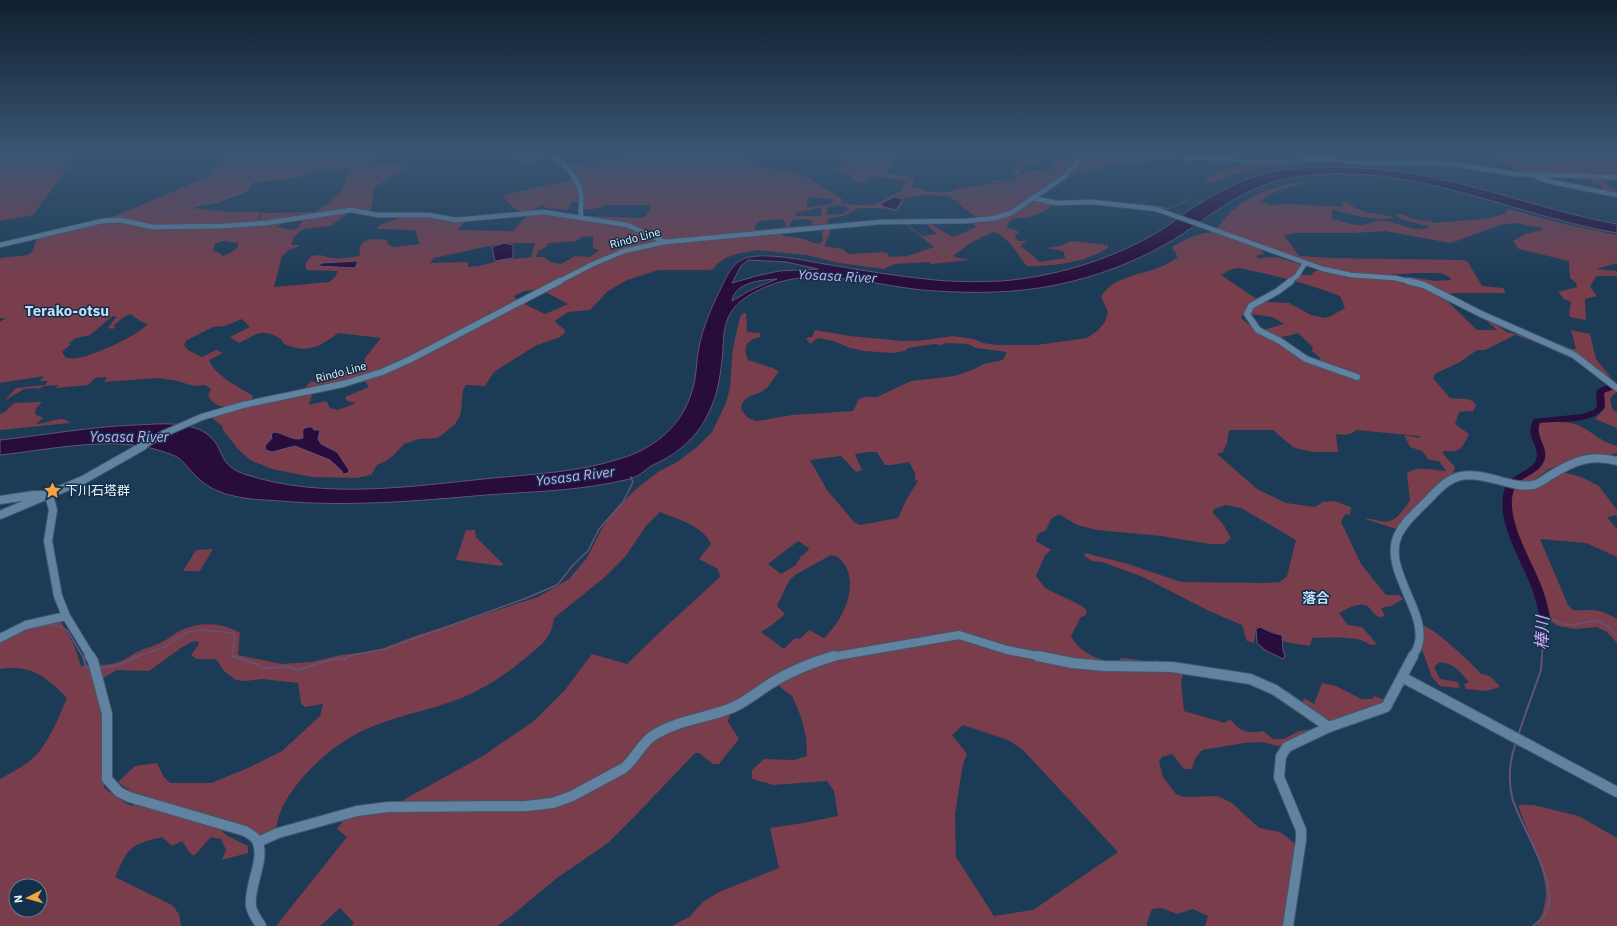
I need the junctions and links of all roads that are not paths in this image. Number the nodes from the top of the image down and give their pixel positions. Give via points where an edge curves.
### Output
1 (581, 196) edge
2 (1035, 196) edge
3 (1033, 198) junction
4 (581, 217) junction
5 (665, 242) junction
6 (0, 245) edge
7 (1305, 263) junction
8 (1357, 377) dead end
9 (1617, 388) edge
10 (1617, 461) edge
11 (48, 495) junction
12 (0, 500) edge
13 (0, 516) edge
14 (66, 616) junction
15 (0, 638) edge
16 (1402, 678) junction
17 (1329, 727) junction
18 (1617, 792) edge
19 (258, 842) junction
20 (261, 926) edge
21 (1288, 926) edge

1 - 4 street
2 - 3 street, Rindo Line
3 - 5 street, Rindo Line via 1003,216 977,221 881,222
3 - 7 street via 1055,203 1093,202 1140,206 1168,212
4 - 5 street via 627,225
4 - 6 street via 540,211 456,220 428,215 378,215 350,210 266,223 222,226 154,227 107,220
5 - 11 street, Rindo Line via 632,248 604,258 382,372 337,386 243,405 202,417 163,434 92,475
7 - 8 street via 1297,276 1278,291 1251,306 1247,314 1258,330 1306,359
7 - 9 street via 1334,272 1395,278 1424,285 1474,311 1574,355
10 - 16 street via 1598,457 1583,460 1561,468 1532,485 1472,475 1458,476 1420,507 1403,526 1393,552 1419,627 1418,646
11 - 12 street
11 - 13 street
11 - 14 street via 53,510 48,541 58,596
14 - 15 street via 26,624
14 - 19 street via 88,650 99,681 107,714 107,779 119,792 130,797 245,831
16 - 17 street via 1386,707
16 - 18 street
17 - 19 street via 1275,690 1250,679 1172,667 1072,663 1007,650 959,635 838,655 803,666 770,683 730,709 690,720 655,734 643,743 624,768 572,796 553,802 526,806 371,808 278,833
17 - 21 street via 1287,747 1279,765 1279,777 1301,830
19 - 20 street via 258,860 250,897 251,909

